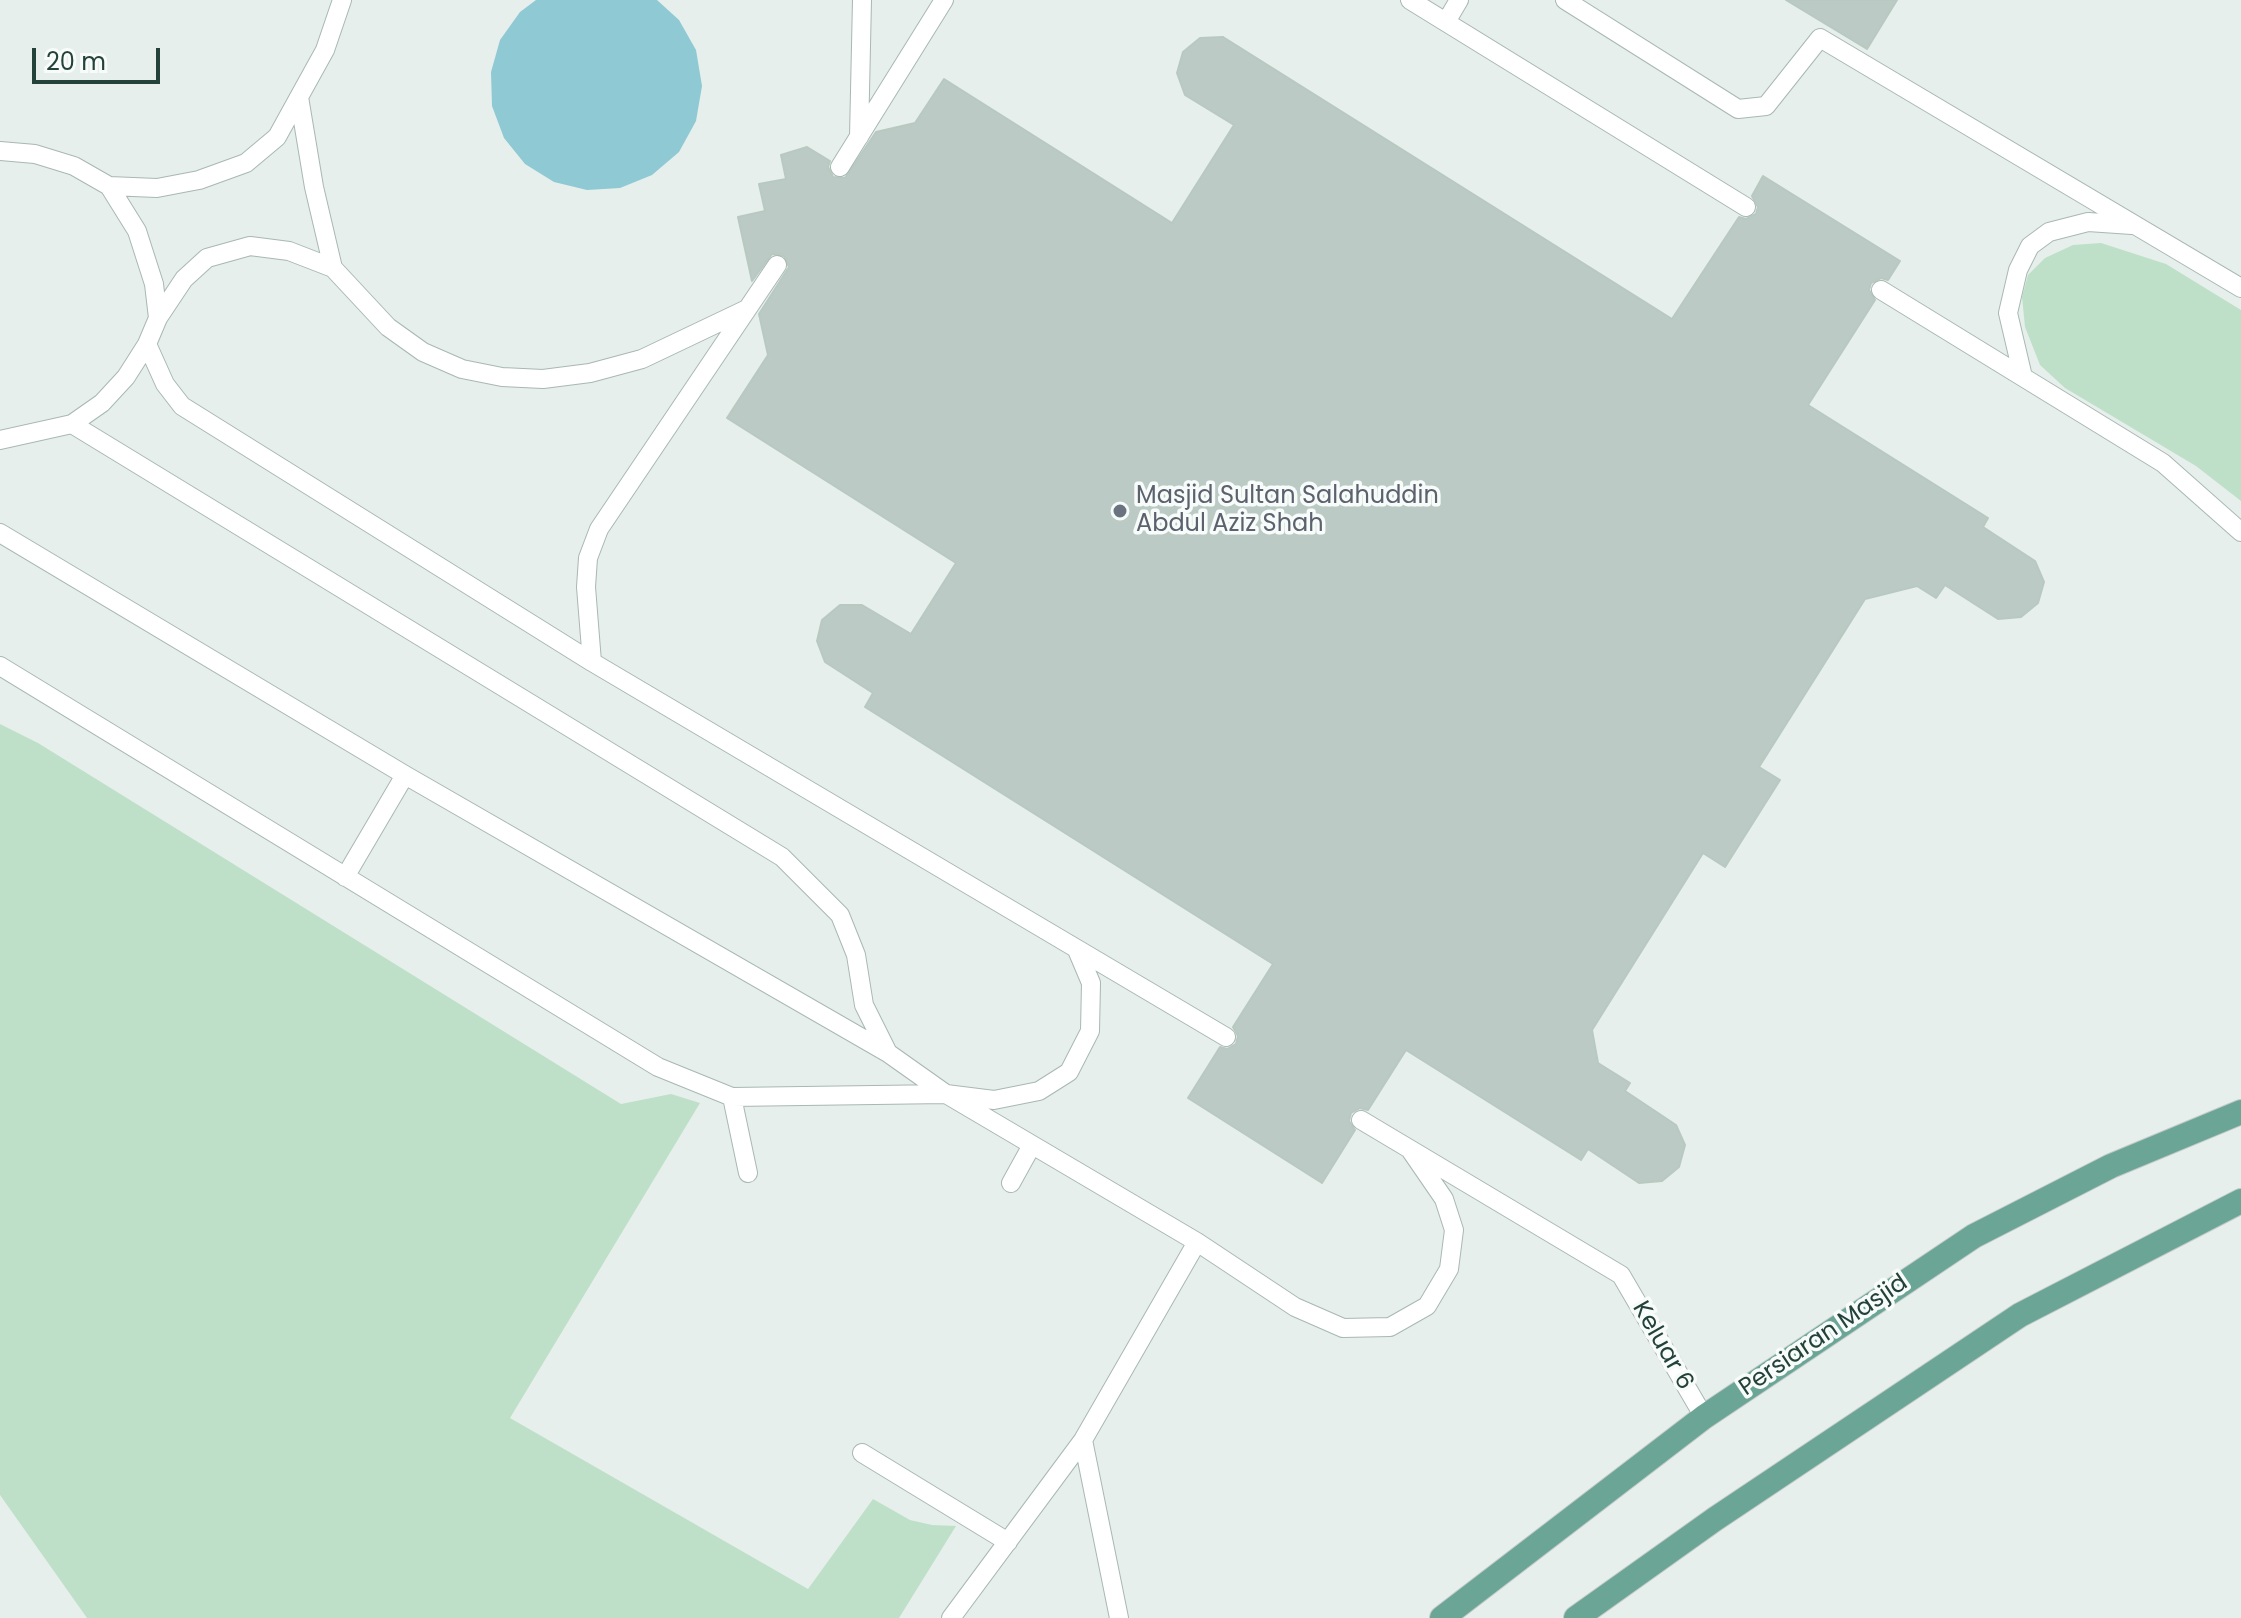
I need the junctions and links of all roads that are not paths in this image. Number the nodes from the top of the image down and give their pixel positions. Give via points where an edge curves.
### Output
1 (342, 0) edge
2 (862, 0) edge
3 (944, 0) edge
4 (1410, 0) edge
5 (1459, 0) edge
6 (1565, 0) edge
7 (1446, 22) junction
8 (299, 97) junction
9 (859, 138) junction
10 (0, 151) edge
11 (840, 167) dead end
12 (109, 186) junction
13 (1746, 207) dead end
14 (2135, 225) junction
15 (777, 265) dead end
16 (333, 268) junction
17 (2241, 288) edge
18 (1881, 290) dead end
19 (745, 310) junction
20 (158, 318) junction
21 (147, 344) junction
22 (2023, 377) junction
23 (72, 424) junction
24 (0, 440) edge
25 (2241, 532) edge
26 (0, 533) edge
27 (592, 662) junction
28 (0, 666) edge
29 (405, 775) junction
30 (345, 877) junction
31 (1077, 950) junction
32 (1226, 1037) dead end
33 (888, 1053) junction
34 (946, 1094) junction
35 (732, 1097) junction
36 (2241, 1112) edge
37 (1361, 1120) dead end
38 (1032, 1145) junction
39 (1411, 1151) junction
40 (748, 1173) dead end
41 (1011, 1183) dead end
42 (2241, 1201) edge
43 (1197, 1242) junction
44 (1704, 1417) junction
45 (1083, 1440) junction
46 (862, 1453) dead end
47 (1008, 1542) junction
48 (951, 1618) edge
49 (1119, 1618) edge
50 (1442, 1618) edge
51 (1576, 1618) edge

1 - 8 lane via 325,50
2 - 9 lane
3 - 9 lane
4 - 7 lane
5 - 7 lane
6 - 14 lane via 1738,109 1766,106 1820,38
7 - 13 lane
8 - 12 lane via 277,137 246,163 157,188
8 - 16 lane
9 - 11 lane
10 - 12 lane via 35,154 74,166
12 - 20 lane via 137,231 154,284
14 - 17 lane
14 - 22 lane via 2088,222 2049,232 2030,246 2008,313
15 - 19 lane
16 - 19 lane via 388,327 423,352 462,369 502,377 590,373 642,359
16 - 20 lane via 289,251 250,246 207,258 184,279
18 - 22 lane
19 - 27 lane via 599,529 588,558 586,587
20 - 21 lane
21 - 23 lane via 102,403
21 - 27 lane via 182,406
22 - 25 lane via 2163,463
23 - 24 lane
23 - 33 lane via 782,857 840,915 856,955 864,1005
26 - 29 lane
27 - 31 lane
28 - 30 lane
29 - 30 lane
29 - 33 lane
30 - 35 lane via 658,1067
31 - 32 lane
31 - 34 lane via 1091,983 1090,1031 1069,1072 1039,1091 994,1100
33 - 34 lane
34 - 35 lane
34 - 38 lane
35 - 40 lane
36 - 44 main road, Persiaran Masjid via 2111,1166 1974,1236
37 - 39 lane
38 - 41 lane
38 - 43 lane
39 - 43 lane via 1444,1199 1454,1230 1449,1269 1427,1306 1390,1327 1343,1328 1295,1307
39 - 44 lane, Keluar 6 via 1621,1275
42 - 51 main road via 2020,1315
43 - 45 lane
44 - 50 main road, Persiaran Masjid
45 - 47 lane
45 - 49 lane
46 - 47 lane
47 - 48 lane

